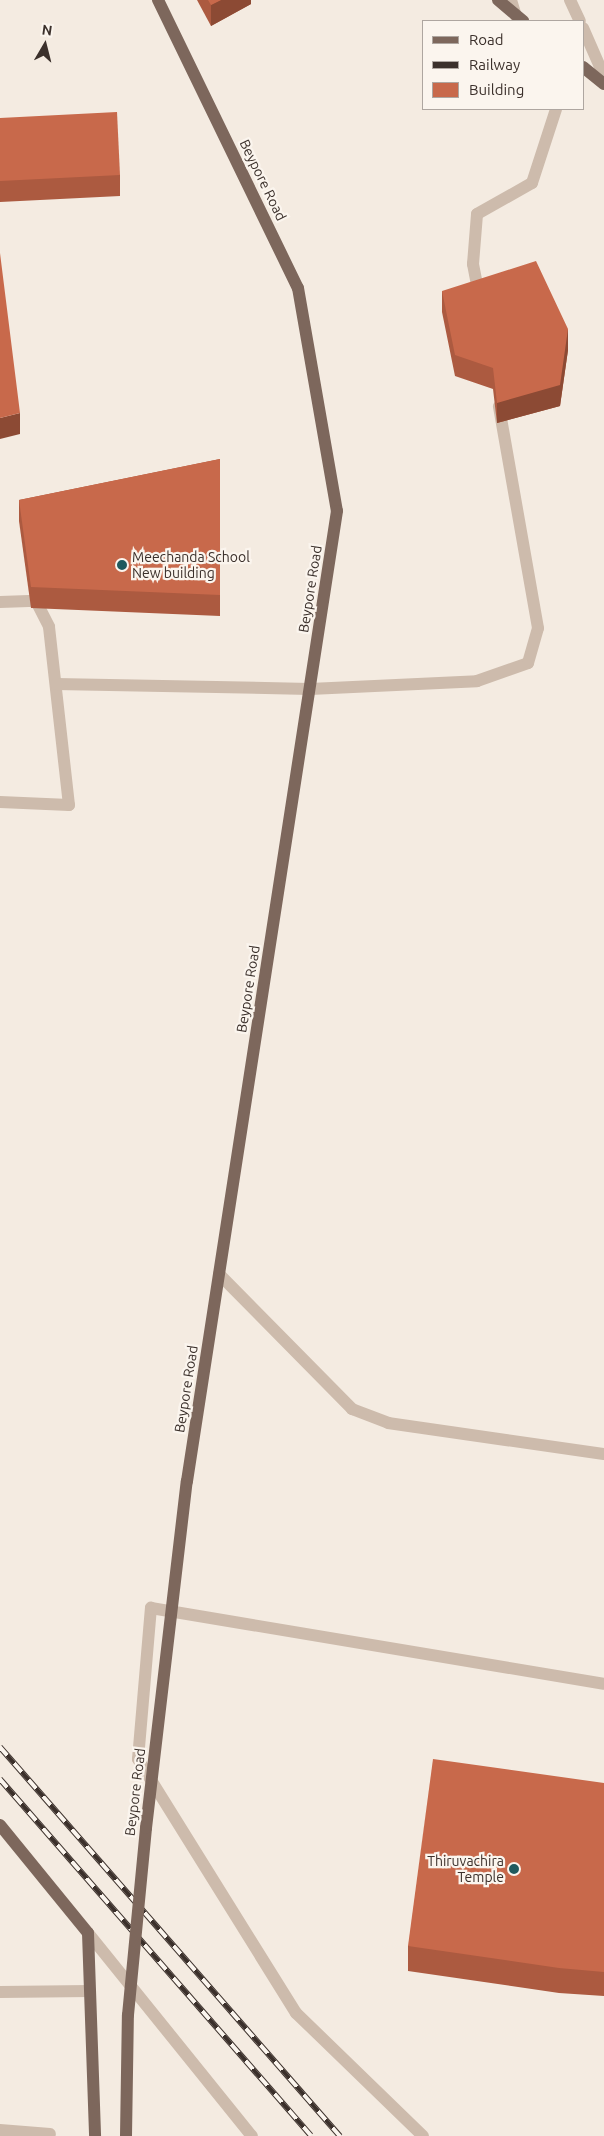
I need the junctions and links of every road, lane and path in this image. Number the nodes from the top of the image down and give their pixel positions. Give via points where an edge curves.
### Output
1 (158, 0) edge
2 (498, 0) edge
3 (512, 0) edge
4 (570, 0) edge
5 (519, 18) edge
6 (580, 20) edge
7 (584, 30) edge
8 (584, 68) edge
9 (604, 76) edge
10 (604, 84) edge
11 (556, 110) edge
12 (480, 304) edge
13 (496, 392) edge
14 (0, 602) edge
15 (56, 684) junction
16 (310, 690) junction
17 (0, 802) edge
18 (219, 1274) junction
19 (604, 1454) edge
20 (604, 1684) edge
21 (0, 1825) edge
22 (88, 1933) junction
23 (90, 1991) junction
24 (0, 1992) edge
25 (0, 2130) edge
26 (50, 2134) dead end
27 (95, 2136) edge
28 (126, 2136) edge
29 (252, 2136) edge
30 (423, 2136) edge

1 - 16 main road, Beypore Road via 298,288 337,511
2 - 5 main road
3 - 5 street
4 - 6 street
7 - 9 street
8 - 10 main road
11 - 12 street via 532,183 477,214 474,264
13 - 16 street via 538,628 528,664 477,681
14 - 15 street via 36,601 49,627
15 - 16 street
15 - 17 street via 69,804
16 - 18 main road, Beypore Road
18 - 19 street via 352,1409 388,1423
18 - 28 main road, Beypore Road, bridge via 187,1481 146,1828 128,2015
20 - 30 street via 151,1608 138,1759 296,2013
21 - 22 main road
22 - 23 main road
22 - 29 street
23 - 24 street
23 - 27 main road
25 - 26 street

